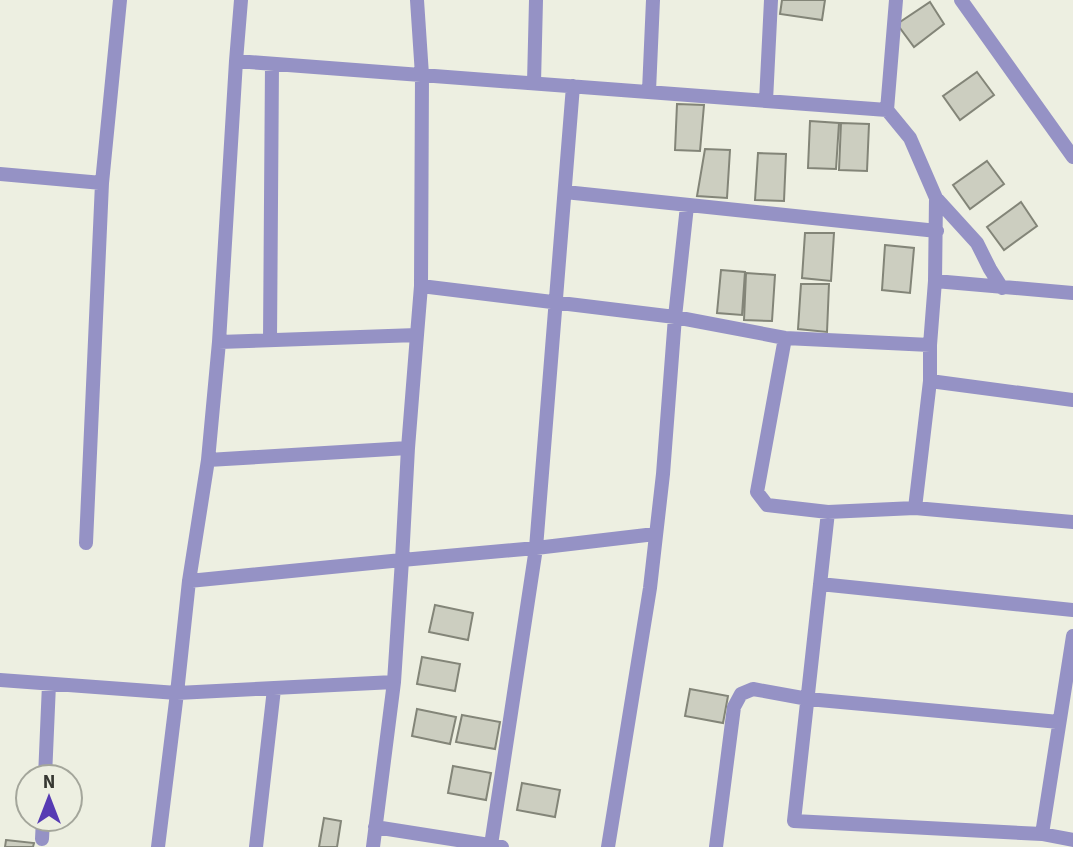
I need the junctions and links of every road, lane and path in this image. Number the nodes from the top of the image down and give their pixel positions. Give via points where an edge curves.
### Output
1 (120, 0) edge
2 (241, 0) edge
3 (417, 0) edge
4 (536, 0) edge
5 (653, 0) edge
6 (771, 0) edge
7 (897, 0) edge
8 (961, 0) edge
9 (236, 61) junction
10 (272, 64) junction
11 (422, 75) junction
12 (534, 83) junction
13 (573, 86) junction
14 (649, 91) junction
15 (766, 101) junction
16 (887, 110) junction
17 (1073, 157) edge
18 (0, 174) edge
19 (102, 183) junction
20 (565, 192) junction
21 (936, 198) junction
22 (687, 206) junction
23 (937, 231) junction
24 (936, 281) junction
25 (421, 286) junction
26 (1002, 288) junction
27 (1073, 293) edge
28 (556, 304) junction
29 (675, 317) junction
30 (417, 335) junction
31 (785, 338) junction
32 (271, 340) junction
33 (219, 342) junction
34 (930, 345) junction
35 (930, 381) junction
36 (1073, 400) edge
37 (408, 448) junction
38 (208, 460) junction
39 (915, 508) junction
40 (828, 512) junction
41 (1073, 522) edge
42 (655, 534) junction
43 (86, 543) dead end
44 (536, 548) junction
45 (402, 561) junction
46 (189, 581) junction
47 (820, 584) junction
48 (1073, 610) edge
49 (1073, 636) edge
50 (0, 680) edge
51 (394, 682) junction
52 (49, 684) junction
53 (274, 689) junction
54 (177, 693) junction
55 (808, 699) junction
56 (1059, 722) junction
57 (46, 763) edge
58 (375, 827) junction
59 (42, 833) edge
60 (1042, 834) junction
61 (42, 839) dead end
62 (1073, 840) edge
63 (497, 846) edge
64 (158, 847) edge
65 (256, 847) edge
66 (373, 847) edge
67 (608, 847) edge
68 (716, 847) edge

1 - 19 street
2 - 9 street
3 - 11 street
4 - 12 street
5 - 14 street
6 - 15 street
7 - 16 street
8 - 17 street
9 - 10 street
9 - 33 street
10 - 11 street
10 - 32 street
11 - 12 street
11 - 25 street
12 - 13 street
13 - 14 street
13 - 20 street
14 - 15 street
15 - 16 street
16 - 21 street via 910,138
18 - 19 street
19 - 43 street
20 - 22 street
20 - 28 street
21 - 23 street
21 - 26 street via 977,243
22 - 23 street
22 - 29 street
23 - 24 street
24 - 26 street
24 - 34 street
25 - 28 street
25 - 30 street
26 - 27 street
28 - 29 street
28 - 44 street
29 - 31 street
29 - 42 street
30 - 32 street
30 - 37 street
31 - 34 street
31 - 40 street via 757,492 767,505
32 - 33 street
33 - 38 street
34 - 35 street
35 - 36 street
35 - 39 street
37 - 38 street
37 - 45 street
38 - 46 street
39 - 40 street
39 - 41 street
40 - 47 street
42 - 44 street
42 - 67 street
44 - 45 street
44 - 63 street
45 - 46 street
45 - 51 street
46 - 54 street
47 - 48 street
47 - 55 street
49 - 56 street
50 - 52 street
51 - 53 street
51 - 58 street
52 - 54 street
52 - 57 street
53 - 54 street
53 - 65 street
54 - 64 street
55 - 56 street
55 - 60 street via 794,821
55 - 68 street via 752,689 741,694 734,707
56 - 60 street
58 - 63 street
58 - 66 street
59 - 61 street
60 - 62 street

